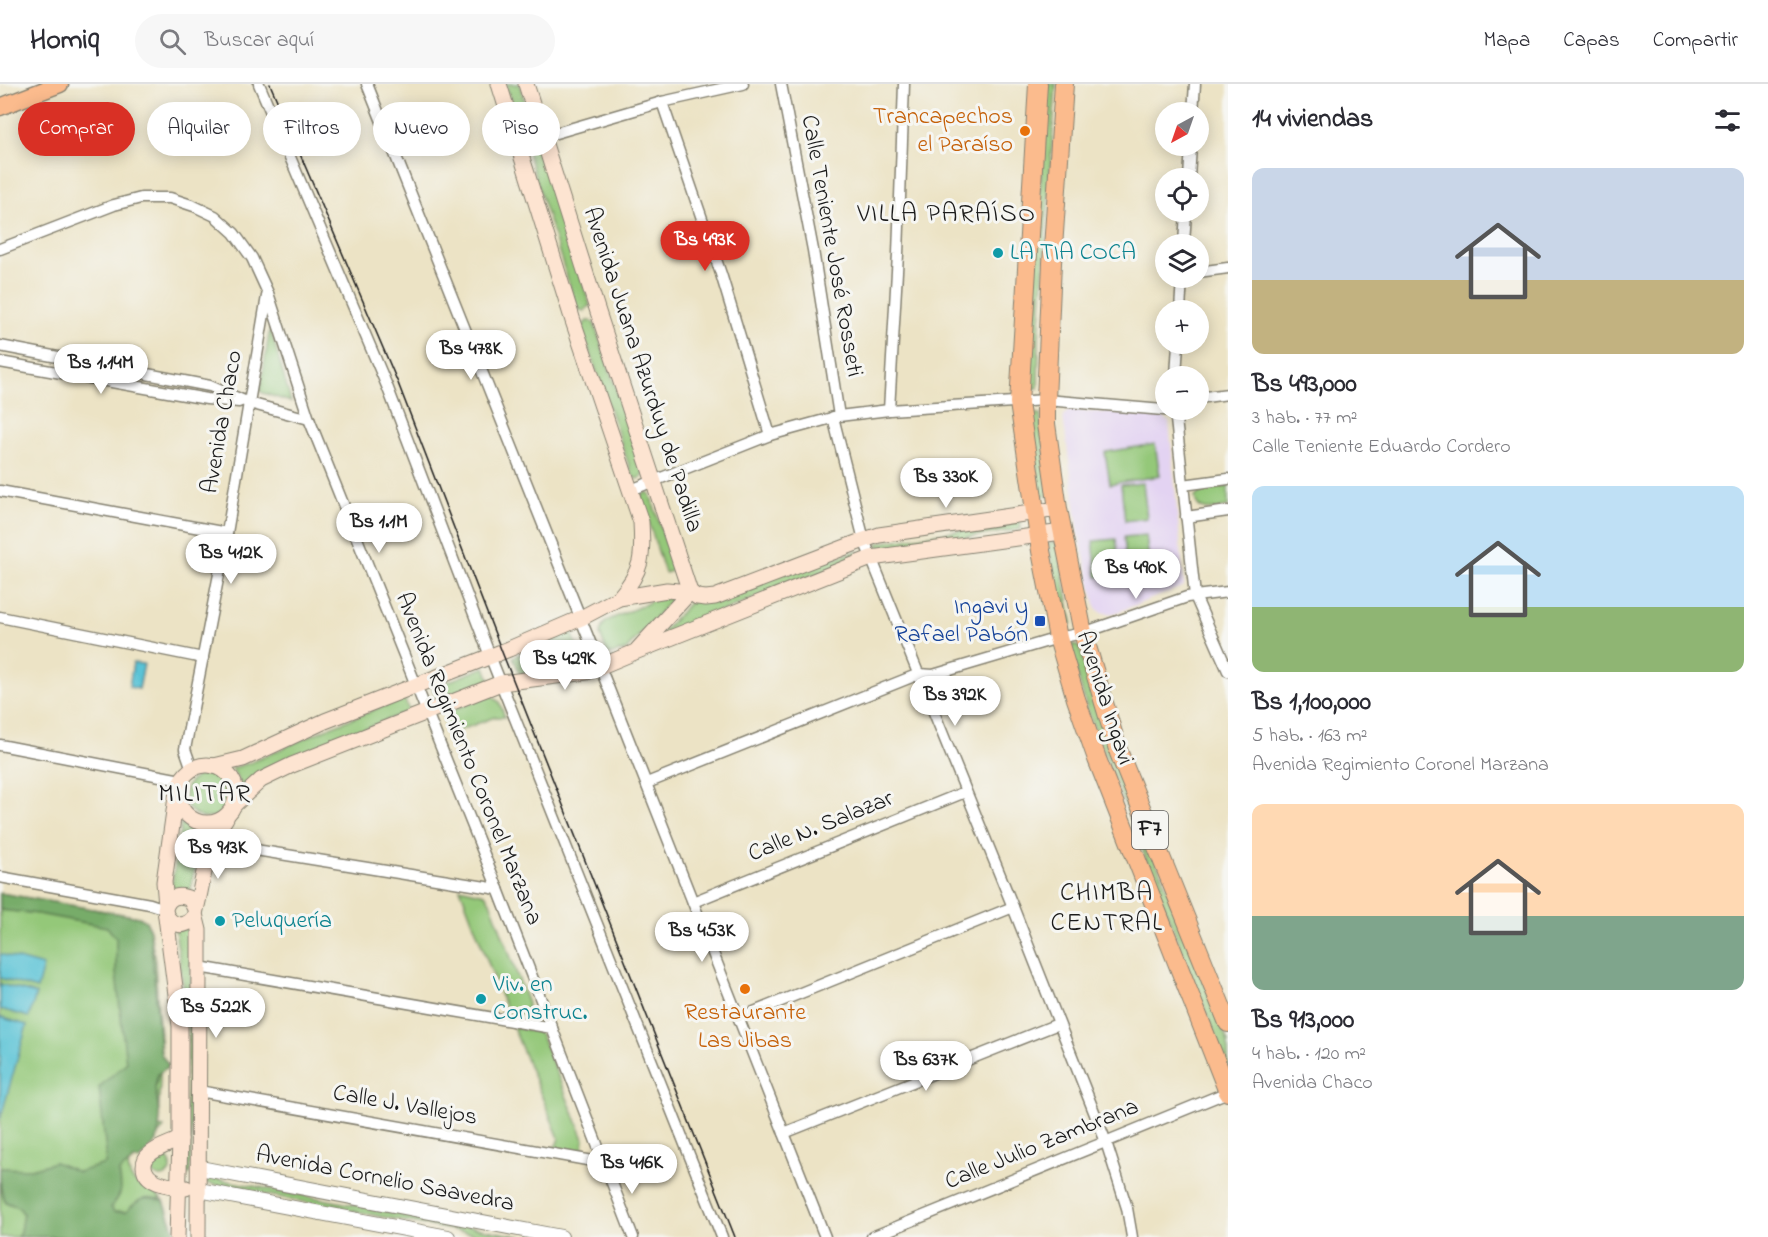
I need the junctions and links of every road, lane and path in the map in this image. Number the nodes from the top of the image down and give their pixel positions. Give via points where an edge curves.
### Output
1 (51, 84) edge
2 (60, 84) edge
3 (259, 84) edge
4 (367, 84) edge
5 (499, 84) edge
6 (526, 84) edge
7 (743, 84) edge
8 (781, 84) edge
9 (904, 84) edge
10 (1038, 84) edge
11 (1064, 84) edge
12 (1195, 84) edge
13 (0, 97) edge
14 (505, 102) edge
15 (532, 102) edge
16 (662, 102) junction
17 (1194, 102) edge
18 (0, 107) edge
19 (560, 131) edge
20 (522, 156) edge
21 (549, 156) edge
22 (0, 249) edge
23 (1228, 268) edge
24 (1209, 271) edge
25 (268, 293) junction
26 (0, 346) edge
27 (0, 362) edge
28 (1228, 394) edge
29 (1209, 397) edge
30 (1046, 400) junction
31 (1018, 402) junction
32 (249, 403) junction
33 (1155, 408) edge
34 (889, 410) junction
35 (836, 416) junction
36 (309, 419) junction
37 (1176, 420) edge
38 (770, 435) junction
39 (1228, 478) edge
40 (654, 482) junction
41 (1183, 485) junction
42 (631, 490) junction
43 (0, 491) edge
44 (1058, 509) junction
45 (1228, 511) edge
46 (1035, 513) junction
47 (1186, 517) junction
48 (227, 532) junction
49 (1062, 532) junction
50 (1038, 535) junction
51 (864, 540) junction
52 (871, 558) junction
53 (690, 592) junction
54 (1228, 592) edge
55 (1195, 596) junction
56 (619, 598) junction
57 (0, 617) edge
58 (581, 618) junction
59 (1083, 633) junction
60 (1058, 638) junction
61 (635, 652) junction
62 (490, 656) junction
63 (202, 658) junction
64 (601, 668) junction
65 (1228, 671) edge
66 (919, 674) junction
67 (501, 683) junction
68 (416, 685) junction
69 (427, 711) junction
70 (0, 745) edge
71 (214, 766) junction
72 (192, 769) junction
73 (646, 783) junction
74 (179, 786) junction
75 (965, 792) junction
76 (232, 808) junction
77 (212, 843) junction
78 (0, 877) edge
79 (498, 889) junction
80 (693, 902) junction
81 (1013, 907) junction
82 (166, 910) junction
83 (195, 912) junction
84 (199, 967) junction
85 (739, 1018) junction
86 (1228, 1023) edge
87 (1058, 1024) junction
88 (552, 1028) junction
89 (199, 1091) junction
90 (1228, 1092) edge
91 (784, 1133) junction
92 (180, 1139) junction
93 (1106, 1142) junction
94 (604, 1163) junction
95 (200, 1168) junction
96 (178, 1186) junction
97 (199, 1190) junction
98 (177, 1237) edge
99 (198, 1237) edge
100 (448, 1237) edge
101 (561, 1237) edge
102 (633, 1237) edge
103 (722, 1237) edge
104 (825, 1237) edge
105 (872, 1237) edge
106 (1132, 1237) edge

1 - 13 main road
2 - 18 main road
3 - 62 street via 387,386
4 - 58 street
5 - 14 main road, Avenida Juana Azurduy de Padilla
6 - 15 main road, Avenida Juana Azurduy de Padilla
7 - 16 street
8 - 35 street, Calle Teniente José Rosseti via 813,250
9 - 34 street
10 - 31 highway, Avenida Ingavi / F7
11 - 30 highway, Avenida Ingavi / F7
12 - 17 street
16 - 19 street
16 - 38 street via 721,274
20 - 42 main road, Avenida Juana Azurduy de Padilla
21 - 40 main road, Avenida Juana Azurduy de Padilla
22 - 25 street, Avenida Regimiento Coronel Marzana via 114,205 141,198 170,198 215,216 234,233 252,258
23 - 24 street
25 - 32 street, Avenida Chaco
25 - 36 street, Avenida Regimiento Coronel Marzana
26 - 32 street via 210,386
27 - 32 street
28 - 29 street
30 - 31 street
30 - 33 street
30 - 44 highway, Avenida Ingavi / F7
31 - 34 street
31 - 46 highway, Avenida Ingavi / F7
32 - 36 street
32 - 48 street, Avenida Chaco
34 - 35 street
35 - 38 street
35 - 51 street, Calle Teniente José Rosseti
36 - 68 street, Avenida Regimiento Coronel Marzana
37 - 41 street
38 - 40 street
39 - 41 street
40 - 42 street
40 - 53 main road, Avenida Juana Azurduy de Padilla
41 - 47 street
42 - 56 main road, Avenida Juana Azurduy de Padilla via 642,522 643,546 635,577
43 - 48 street
44 - 46 main road
44 - 49 highway, Avenida Ingavi / F7
45 - 47 street
46 - 50 highway, Avenida Ingavi / F7
46 - 51 main road
47 - 55 street
48 - 63 street, Avenida Chaco
49 - 50 main road
49 - 59 highway, Avenida Ingavi / F7
50 - 52 main road
50 - 60 highway, Avenida Ingavi / F7
51 - 52 street, Calle Teniente José Rosseti
51 - 53 main road via 715,597 697,597
52 - 61 main road
52 - 66 street, Calle Teniente José Rosseti
53 - 56 main road via 668,590
53 - 61 main road
54 - 55 street
55 - 59 street
55 - 65 street
56 - 58 main road
57 - 63 street
58 - 62 main road
58 - 64 street
59 - 60 street
59 - 86 highway, Avenida Ingavi / F7 via 1119,753
60 - 66 street via 933,675
60 - 90 highway, Avenida Ingavi / F7 via 1097,759
61 - 64 main road
62 - 67 street
62 - 68 main road
63 - 72 street, Avenida Chaco via 185,749
64 - 67 main road
64 - 73 street
66 - 73 street
66 - 75 street, Calle Teniente José Rosseti
67 - 69 main road
67 - 103 street
68 - 69 street, Avenida Regimiento Coronel Marzana
68 - 71 main road via 243,759
69 - 76 main road via 261,780
69 - 79 street, Avenida Regimiento Coronel Marzana
70 - 74 street
71 - 72 main road
71 - 76 main road via 230,776 234,785
72 - 74 main road
73 - 80 street
74 - 76 main road via 181,810 196,822 214,823
74 - 82 main road via 164,882
75 - 80 street, Calle N. Salazar
75 - 81 street, Calle Teniente José Rosseti
76 - 77 main road
77 - 79 street
77 - 83 main road
78 - 82 street
79 - 88 street, Avenida Regimiento Coronel Marzana
80 - 85 street
81 - 85 street
81 - 87 street, Calle Teniente José Rosseti
82 - 83 main road via 170,922 181,926 191,921
82 - 83 main road via 172,898 181,895 190,898
82 - 92 main road via 180,1026
83 - 84 main road
84 - 88 street
84 - 89 main road
85 - 91 street
87 - 91 street
87 - 93 street, Calle Teniente José Rosseti
88 - 94 street, Avenida Regimiento Coronel Marzana
89 - 94 street, Calle J. Vallejos
89 - 95 main road
90 - 93 street, Calle Julio Zambrana
91 - 104 street
92 - 96 main road
92 - 96 main road via 151,1153 144,1164 151,1179
93 - 105 street, Calle Julio Zambrana
93 - 106 street, Calle Teniente José Rosseti
94 - 102 street, Avenida Regimiento Coronel Marzana
95 - 97 main road
95 - 101 street, Avenida Cornelio Saavedra
96 - 97 main road
96 - 98 main road
97 - 99 main road
97 - 100 street, Avenida Cornelio Saavedra

